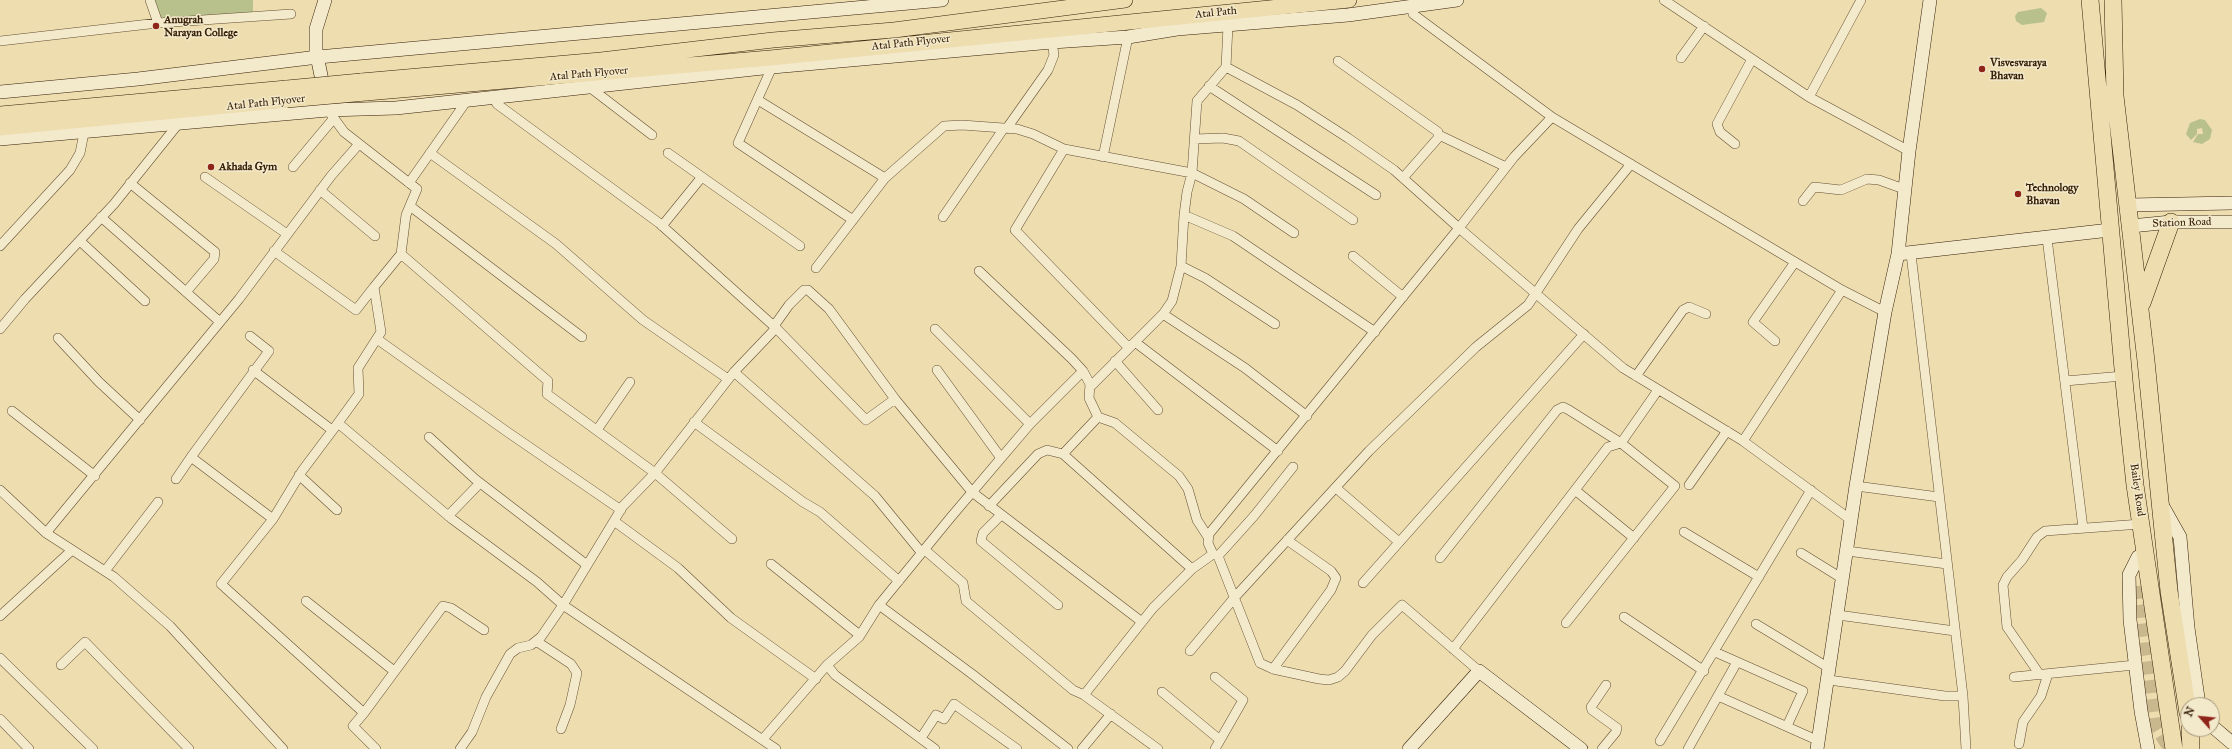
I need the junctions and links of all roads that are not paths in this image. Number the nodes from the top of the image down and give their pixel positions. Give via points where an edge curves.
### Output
1 (150, 0) edge
2 (325, 0) edge
3 (942, 0) edge
4 (1125, 0) edge
5 (1349, 0) edge
6 (1457, 0) edge
7 (1664, 0) edge
8 (1861, 0) edge
9 (1930, 0) edge
10 (2090, 0) edge
11 (2113, 0) edge
12 (1412, 6) junction
13 (291, 14) dead end
14 (158, 23) junction
15 (1177, 23) junction
16 (1228, 26) junction
17 (1704, 26) junction
18 (1128, 37) junction
19 (0, 41) edge
20 (1052, 42) junction
21 (318, 57) junction
22 (1681, 58) dead end
23 (1752, 59) junction
24 (1338, 61) dead end
25 (1226, 67) junction
26 (772, 68) junction
27 (587, 86) junction
28 (1209, 86) junction
29 (364, 87) junction
30 (0, 92) edge
31 (287, 94) junction
32 (493, 96) junction
33 (1809, 97) junction
34 (468, 99) junction
35 (758, 100) junction
36 (0, 114) edge
37 (330, 114) junction
38 (1552, 117) junction
39 (180, 123) junction
40 (0, 128) edge
41 (1006, 128) junction
42 (84, 133) junction
43 (652, 135) dead end
44 (1439, 136) junction
45 (0, 139) edge
46 (1194, 139) junction
47 (359, 144) junction
48 (1735, 144) dead end
49 (1064, 149) junction
50 (1909, 151) junction
51 (430, 153) junction
52 (668, 153) dead end
53 (1103, 157) junction
54 (1631, 164) junction
55 (293, 167) dead end
56 (1506, 168) junction
57 (1192, 173) junction
58 (205, 177) dead end
59 (701, 178) junction
60 (885, 178) junction
61 (1403, 178) junction
62 (409, 183) junction
63 (130, 184) junction
64 (1904, 189) junction
65 (320, 190) junction
66 (1376, 195) dead end
67 (1803, 201) dead end
68 (2232, 203) edge
69 (2129, 205) junction
70 (410, 206) junction
71 (1184, 215) junction
72 (102, 217) junction
73 (943, 217) dead end
74 (853, 220) junction
75 (1353, 220) dead end
76 (2171, 222) junction
77 (2232, 222) edge
78 (662, 226) junction
79 (2131, 226) junction
80 (1460, 228) junction
81 (2110, 230) junction
82 (1294, 233) dead end
83 (287, 234) junction
84 (375, 236) dead end
85 (2047, 238) junction
86 (80, 240) junction
87 (0, 246) edge
88 (800, 246) dead end
89 (274, 251) junction
90 (401, 254) junction
91 (1904, 254) junction
92 (1353, 256) dead end
93 (1795, 262) junction
94 (1181, 266) junction
95 (816, 268) dead end
96 (979, 271) dead end
97 (374, 287) junction
98 (1842, 290) junction
99 (186, 292) junction
100 (1535, 293) junction
101 (1403, 298) junction
102 (145, 302) dead end
103 (2140, 308) junction
104 (1885, 312) junction
105 (1163, 314) junction
106 (1706, 314) dead end
107 (220, 322) junction
108 (1275, 324) dead end
109 (772, 325) junction
110 (935, 328) dead end
111 (0, 329) edge
112 (1375, 332) junction
113 (1584, 334) junction
114 (250, 336) dead end
115 (582, 337) dead end
116 (58, 338) dead end
117 (377, 338) junction
118 (1775, 341) dead end
119 (1127, 342) junction
120 (1115, 361) junction
121 (2146, 361) junction
122 (253, 370) junction
123 (937, 370) dead end
124 (731, 376) junction
125 (1636, 376) junction
126 (1087, 380) junction
127 (2065, 381) junction
128 (630, 382) dead end
129 (2124, 384) junction
130 (1658, 390) junction
131 (895, 399) junction
132 (1158, 410) dead end
133 (12, 411) dead end
134 (1098, 416) junction
135 (1307, 416) junction
136 (140, 420) junction
137 (694, 422) junction
138 (1030, 424) junction
139 (335, 427) junction
140 (597, 430) junction
141 (1727, 431) junction
142 (428, 437) dead end
143 (1743, 441) junction
144 (1621, 443) junction
145 (1278, 451) junction
146 (1063, 454) junction
147 (192, 457) junction
148 (1001, 458) junction
149 (1293, 467) dead end
150 (655, 473) junction
151 (299, 475) junction
152 (95, 476) junction
153 (176, 479) dead end
154 (480, 483) junction
155 (1689, 485) dead end
156 (1856, 486) junction
157 (1336, 488) junction
158 (0, 490) edge
159 (1575, 490) junction
160 (1811, 490) junction
161 (974, 494) junction
162 (1939, 497) junction
163 (158, 502) dead end
164 (2161, 503) junction
165 (987, 505) junction
166 (337, 510) dead end
167 (621, 510) junction
168 (1001, 514) junction
169 (448, 516) junction
170 (274, 519) junction
171 (1851, 520) junction
172 (614, 521) junction
173 (2141, 524) junction
174 (2083, 528) junction
175 (1684, 532) dead end
176 (46, 533) junction
177 (1208, 537) junction
178 (1634, 538) junction
179 (732, 539) dead end
180 (1287, 540) junction
181 (1399, 542) junction
182 (71, 551) junction
183 (1847, 551) junction
184 (2142, 551) junction
185 (927, 553) junction
186 (1802, 553) dead end
187 (1216, 555) junction
188 (1440, 558) dead end
189 (588, 564) junction
190 (771, 564) dead end
191 (1947, 564) junction
192 (1192, 569) junction
193 (105, 571) junction
194 (1760, 577) junction
195 (1843, 579) junction
196 (899, 581) junction
197 (1363, 583) dead end
198 (2137, 586) tunnel mouth
199 (1235, 597) junction
200 (306, 601) dead end
201 (563, 605) junction
202 (1058, 605) dead end
203 (883, 608) junction
204 (1, 613) edge
205 (1838, 615) junction
206 (1624, 617) dead end
207 (1142, 622) junction
208 (1566, 623) dead end
209 (1756, 624) dead end
210 (484, 630) dead end
211 (1955, 632) junction
212 (859, 637) junction
213 (536, 641) junction
214 (1453, 649) junction
215 (1190, 651) dead end
216 (1715, 652) junction
217 (0, 658) edge
218 (1737, 662) junction
219 (61, 665) dead end
220 (2136, 665) junction
221 (1273, 669) junction
222 (831, 670) junction
223 (394, 671) junction
224 (1479, 671) junction
225 (1704, 671) junction
226 (1829, 674) junction
227 (2044, 675) junction
228 (1215, 676) dead end
229 (2014, 677) dead end
230 (816, 679) junction
231 (1606, 685) dead end
232 (1162, 692) dead end
233 (1084, 695) junction
234 (1718, 696) junction
235 (1963, 696) junction
236 (2185, 697) edge
237 (2198, 697) edge
238 (364, 713) junction
239 (1111, 714) junction
240 (0, 719) edge
241 (1787, 726) junction
242 (561, 730) dead end
243 (2220, 733) edge
244 (2190, 737) edge
245 (921, 738) junction
246 (763, 740) junction
247 (1220, 740) junction
248 (1660, 741) dead end
249 (2232, 743) edge
250 (2019, 744) dead end
251 (1818, 745) edge
252 (29, 749) edge
253 (93, 749) edge
254 (189, 749) edge
255 (283, 749) edge
256 (376, 749) edge
257 (460, 749) edge
258 (776, 749) edge
259 (935, 749) edge
260 (1017, 749) edge
261 (1068, 749) edge
262 (1082, 749) edge
263 (1158, 749) edge
264 (1215, 749) edge
265 (1409, 749) edge
266 (1581, 749) edge
267 (1602, 749) edge
268 (1688, 749) edge
269 (1966, 749) edge
270 (2148, 749) edge
271 (2174, 749) edge
272 (2191, 749) edge

1 - 14 street
2 - 21 street via 316,29
3 - 21 street
4 - 29 main road, Atal Path Flyover via 894,30 774,40
5 - 15 main road, Atal Path
6 - 12 street
7 - 17 street
8 - 33 street
9 - 50 street
10 - 81 highway, Bailey Road
11 - 69 highway, Bailey Road via 2115,96
12 - 16 street via 1348,15
12 - 38 street via 1412,14
13 - 14 street
14 - 19 street
15 - 16 street
15 - 18 street
15 - 29 main road, Atal Path Flyover via 770,58
16 - 25 street
17 - 22 street
17 - 23 street
18 - 20 street
18 - 53 street
20 - 26 street
20 - 41 street via 1054,55 1048,70
21 - 30 street via 138,79
21 - 37 street
23 - 33 street
23 - 48 street via 1717,124 1720,132
24 - 44 street via 1436,130
25 - 28 street
25 - 61 street via 1297,105
26 - 27 street
26 - 35 street
27 - 32 street
27 - 43 street
28 - 46 street via 1197,101
28 - 66 street
29 - 31 main road, Atal Path Flyover, bridge
31 - 36 main road, Atal Path Flyover
31 - 40 main road, Atal Path Flyover
32 - 34 street
32 - 78 street via 497,104
33 - 50 street
34 - 37 street
34 - 51 street
35 - 60 street
35 - 74 street via 739,138 739,145
37 - 39 street
37 - 47 street via 344,132
37 - 55 street
38 - 54 street
38 - 56 street
39 - 42 street
39 - 63 street
41 - 49 street via 1033,134
41 - 60 street via 944,126
41 - 73 street
42 - 45 street
42 - 87 street via 80,153 70,170
44 - 56 street
44 - 61 street
46 - 57 street
46 - 75 street via 1223,138 1238,141
47 - 62 street
47 - 65 street
49 - 53 street
49 - 119 street via 1015,230
50 - 64 street
51 - 62 street
51 - 124 street via 556,244 643,320
52 - 59 street
53 - 57 street
54 - 93 street
54 - 100 street via 1578,229
56 - 80 street
57 - 71 street
57 - 82 street via 1244,199
58 - 83 street
59 - 78 street
59 - 88 street
60 - 74 street
61 - 80 street
62 - 70 street via 417,189
63 - 72 street
63 - 99 street via 215,252 214,259
64 - 67 street via 1879,180 1867,179 1841,190 1814,187
64 - 91 street
65 - 83 street
65 - 84 street
68 - 69 street
69 - 79 highway, Bailey Road
70 - 90 street via 406,215
70 - 115 street
71 - 94 street
71 - 112 street via 1233,236
72 - 86 street
72 - 99 street
74 - 95 street
76 - 77 street, Station Road
76 - 79 street, Station Road
76 - 103 highway
78 - 109 street
79 - 103 highway, Bailey Road
80 - 100 street
80 - 101 street
81 - 85 street
81 - 129 highway, Bailey Road
83 - 89 street
85 - 91 street
85 - 127 street
86 - 102 street
86 - 111 street
89 - 97 street via 356,310
89 - 107 street
90 - 97 street
90 - 140 street via 548,380 547,394
91 - 104 street
91 - 162 street
92 - 101 street
93 - 98 street
93 - 118 street via 1753,322
94 - 105 street via 1172,301
94 - 108 street via 1205,278
96 - 126 street
97 - 117 street via 381,332
98 - 104 street
98 - 143 street
99 - 107 street
100 - 113 street
100 - 157 street via 1528,305 1476,347 1369,451
101 - 112 street
103 - 121 highway, Bailey Road
104 - 156 street
105 - 119 street
105 - 135 street via 1245,368
106 - 125 street via 1689,307 1683,310
107 - 136 street
109 - 124 street
109 - 131 street via 866,420
109 - 131 street via 804,290 808,290 829,309
110 - 138 street
112 - 135 street
113 - 125 street
113 - 181 street
114 - 122 street via 269,351
116 - 136 street via 99,382
117 - 139 street via 358,368 359,394
117 - 167 street
119 - 120 street
119 - 145 street
120 - 126 street
120 - 132 street
121 - 129 highway via 2141,382 2144,405 2142,408 2134,410 2130,406
121 - 164 highway, Bailey Road
122 - 139 street
122 - 147 street
123 - 148 street
124 - 137 street
124 - 185 street via 875,496
125 - 130 street
126 - 134 street via 1089,398
126 - 138 street
127 - 129 street
127 - 174 street
128 - 140 street
129 - 173 highway, Bailey Road
130 - 141 street
130 - 144 street
131 - 161 street
133 - 152 street
134 - 146 street
134 - 177 street via 1112,421 1180,476 1188,489 1197,520
135 - 145 street
136 - 152 street
137 - 150 street
137 - 196 street via 820,512
138 - 148 street
139 - 151 street
139 - 169 street
140 - 150 street
141 - 143 street
141 - 155 street
142 - 154 street
143 - 160 street
144 - 159 street via 1608,447
144 - 178 street via 1675,486
144 - 188 street via 1569,410 1563,407 1557,410
145 - 177 street
146 - 165 street via 1047,450 1038,454
146 - 192 street
147 - 153 street
147 - 170 street
148 - 161 street
149 - 187 street via 1254,516
150 - 167 street
150 - 179 street
151 - 166 street
151 - 170 street
152 - 176 street
154 - 169 street
154 - 189 street
156 - 162 street
156 - 171 street
157 - 180 street
157 - 181 street
158 - 176 street
159 - 178 street
159 - 214 street
160 - 171 street
160 - 194 street
161 - 165 street
161 - 185 street
162 - 191 street
163 - 193 street
164 - 236 highway, Bailey Road via 2168,591
164 - 237 street via 2180,537 2188,628
165 - 168 street
167 - 172 street
168 - 202 street via 983,533 981,541
168 - 207 street
169 - 201 street via 537,582
170 - 238 street via 221,584
171 - 183 street
172 - 189 street
172 - 230 street via 678,568 731,618
173 - 174 street
173 - 184 highway, Bailey Road
174 - 227 street via 2040,533 2004,582 2007,627
175 - 194 street
176 - 182 street
177 - 187 street via 1208,543
178 - 208 street
180 - 199 street
180 - 221 street via 1331,571 1336,578 1331,590
181 - 197 street
182 - 193 street
182 - 204 street
183 - 191 street
183 - 195 street
184 - 198 street
184 - 220 street via 2129,575 2130,620
184 - 271 highway, Bailey Road
185 - 196 street
185 - 233 street via 963,583 966,601 1073,690
186 - 195 street
187 - 192 street
187 - 199 street
189 - 201 street
190 - 212 street via 858,633
191 - 211 street
192 - 207 street
193 - 255 street via 170,626
194 - 216 street
195 - 205 street
196 - 203 street
199 - 215 street
199 - 221 street via 1260,663
200 - 223 street
201 - 213 street via 548,630
201 - 246 street
203 - 212 street
203 - 261 street
205 - 211 street
205 - 226 street
206 - 225 street
207 - 233 street
209 - 226 street
210 - 223 street via 451,608 443,606
211 - 235 street
212 - 222 street
213 - 242 street via 571,664 577,673
213 - 257 street via 518,648 507,658 486,697 472,732
214 - 221 street via 1402,605 1372,635 1346,671 1338,677 1329,680 1319,679
214 - 224 street
216 - 218 street
216 - 225 street
217 - 253 street
218 - 234 street
218 - 241 street via 1803,691
219 - 254 street via 85,642
220 - 227 street
220 - 270 street
222 - 230 street
222 - 245 street
223 - 238 street
224 - 265 street
224 - 266 street
225 - 248 street
226 - 235 street via 1945,696
226 - 251 street
227 - 229 street
227 - 250 street via 2041,696 2023,722
228 - 247 street via 1244,700
230 - 246 street
231 - 267 street via 1591,707 1618,728
232 - 247 street
233 - 239 street
234 - 241 street
234 - 268 street
235 - 269 street
238 - 256 street via 353,726
239 - 262 street
239 - 263 street
240 - 252 street
241 - 251 street
243 - 249 street
244 - 272 highway
245 - 259 street
245 - 260 street via 936,715 944,719 954,704
246 - 258 street
247 - 264 street

